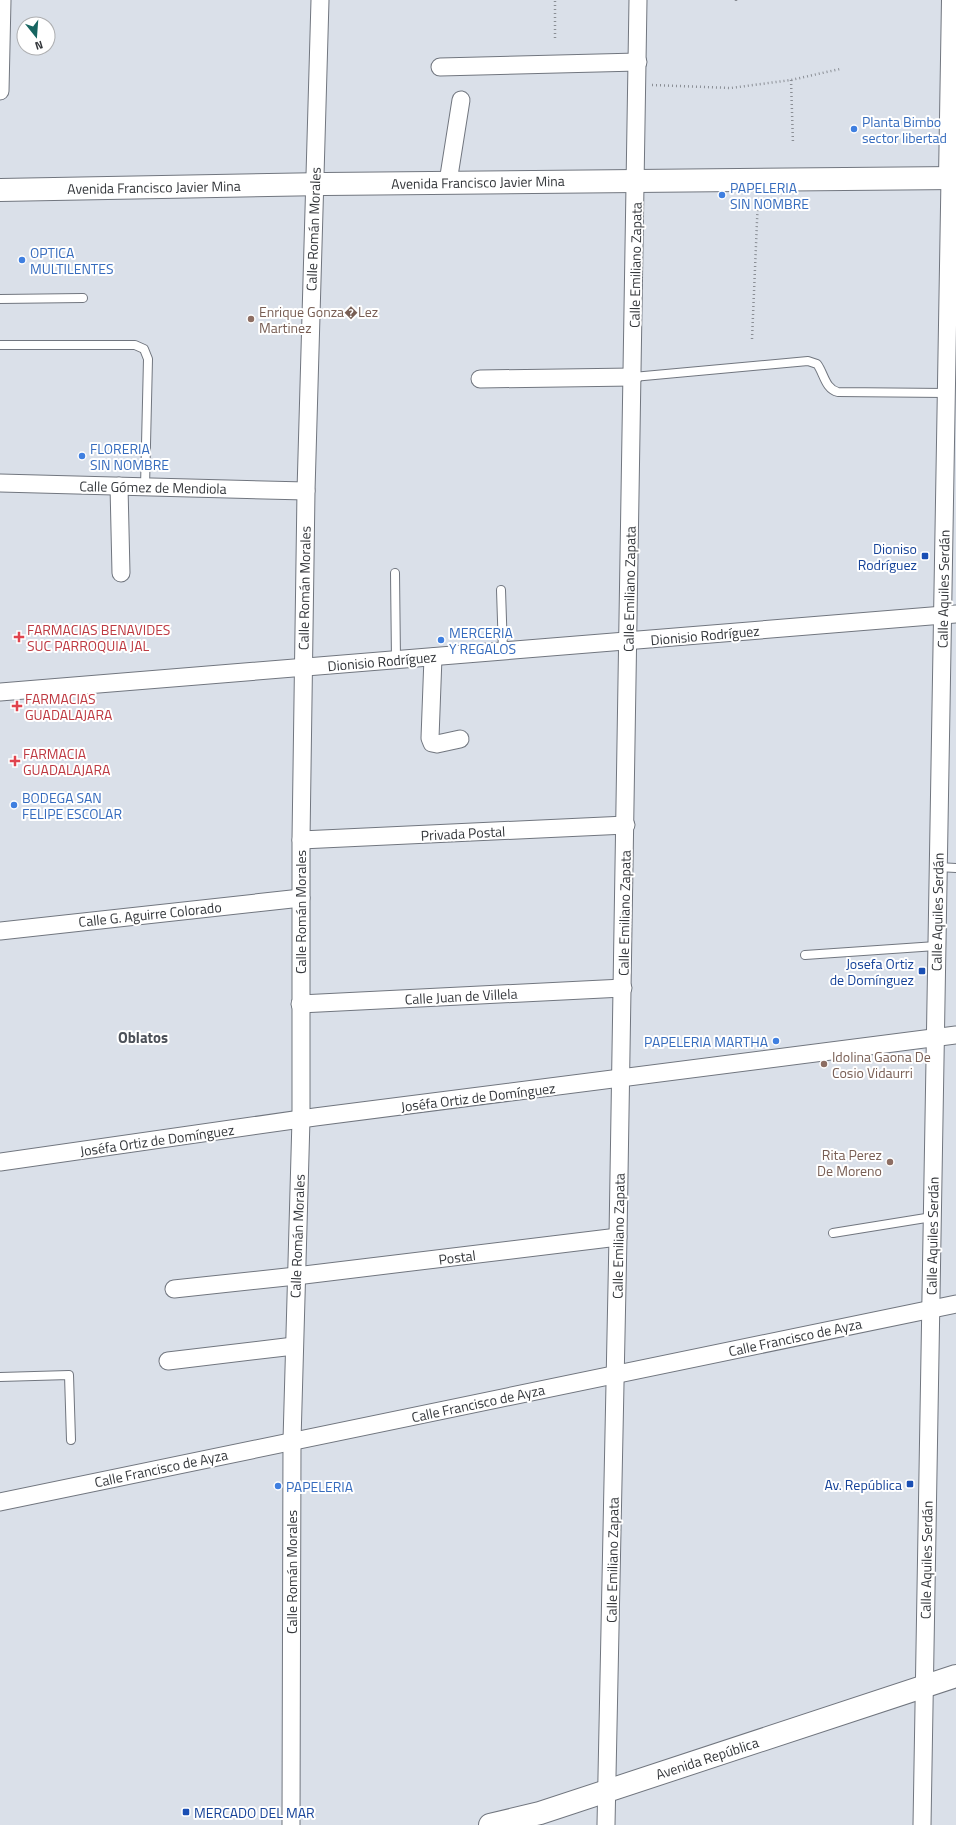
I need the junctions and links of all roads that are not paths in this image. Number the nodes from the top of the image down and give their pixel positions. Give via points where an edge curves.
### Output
1 (2, 0) edge
2 (320, 0) edge
3 (638, 0) edge
4 (953, 0) edge
5 (638, 62) junction
6 (440, 67) dead end
7 (0, 91) edge
8 (462, 100) dead end
9 (953, 178) edge
10 (636, 181) junction
11 (448, 182) junction
12 (314, 184) junction
13 (0, 190) edge
14 (83, 298) dead end
15 (0, 299) edge
16 (0, 345) edge
17 (633, 377) junction
18 (480, 379) dead end
19 (946, 393) junction
20 (0, 483) edge
21 (119, 486) junction
22 (146, 486) junction
23 (306, 491) junction
24 (121, 573) dead end
25 (395, 573) dead end
26 (501, 590) dead end
27 (949, 614) edge
28 (628, 641) junction
29 (503, 651) junction
30 (433, 657) junction
31 (396, 660) junction
32 (303, 667) junction
33 (0, 692) edge
34 (460, 740) dead end
35 (626, 825) junction
36 (301, 840) junction
37 (938, 867) junction
38 (956, 868) edge
39 (301, 898) junction
40 (0, 931) edge
41 (936, 946) junction
42 (805, 955) dead end
43 (623, 988) junction
44 (300, 1004) junction
45 (956, 1034) edge
46 (935, 1037) junction
47 (621, 1079) junction
48 (301, 1119) junction
49 (0, 1162) edge
50 (932, 1217) junction
51 (833, 1234) dead end
52 (618, 1237) junction
53 (296, 1276) junction
54 (174, 1289) dead end
55 (956, 1304) edge
56 (931, 1309) junction
57 (294, 1346) junction
58 (168, 1361) dead end
59 (616, 1374) junction
60 (0, 1377) edge
61 (71, 1440) dead end
62 (292, 1441) junction
63 (0, 1502) edge
64 (956, 1676) edge
65 (923, 1687) junction
66 (607, 1791) junction
67 (291, 1825) edge
68 (490, 1825) edge
69 (606, 1825) edge
70 (922, 1825) edge

1 - 7 street
2 - 12 street, Calle Román Morales
3 - 5 street, Calle Emiliano Zapata
4 - 9 main road, Calle Aquiles Serdán
5 - 6 street
5 - 10 street, Calle Emiliano Zapata
8 - 11 street
9 - 10 main road, Avenida Francisco Javier Mina
9 - 19 street, Calle Aquiles Serdán
10 - 11 main road, Avenida Francisco Javier Mina
10 - 17 street, Calle Emiliano Zapata
11 - 12 main road, Avenida Francisco Javier Mina
12 - 13 main road, Avenida Francisco Javier Mina
12 - 23 street, Calle Román Morales
14 - 15 lane
16 - 22 lane via 135,345 144,349 148,359
17 - 18 street
17 - 19 lane via 808,361 817,364 827,385 833,391
17 - 28 street, Calle Emiliano Zapata
19 - 27 street, Calle Aquiles Serdán
20 - 21 street, Calle Gómez de Mendiola
21 - 22 street, Calle Gómez de Mendiola
21 - 24 street
22 - 23 street, Calle Gómez de Mendiola
23 - 32 street, Calle Román Morales
25 - 31 lane
26 - 29 lane
27 - 28 street, Dionisio Rodríguez
27 - 37 street, Calle Aquiles Serdán
28 - 29 street, Dionisio Rodríguez
28 - 35 street, Calle Emiliano Zapata
29 - 30 street, Dionisio Rodríguez
30 - 31 street, Dionisio Rodríguez
30 - 34 street via 430,738 432,743 437,744
31 - 32 street, Dionisio Rodríguez
32 - 33 street, Dionisio Rodríguez
32 - 36 street, Calle Román Morales
35 - 36 street, Privada Postal
35 - 43 street, Calle Emiliano Zapata
36 - 39 street, Calle Román Morales
37 - 38 lane
37 - 41 street, Calle Aquiles Serdán
39 - 40 street, Calle G. Aguirre Colorado
39 - 44 street, Calle Román Morales
41 - 42 lane
41 - 46 street, Calle Aquiles Serdán
43 - 44 street, Calle Juan de Villela
43 - 47 street, Calle Emiliano Zapata
44 - 48 street, Calle Román Morales
45 - 46 street, Joséfa Ortiz de Domínguez
46 - 47 street, Joséfa Ortiz de Domínguez
46 - 50 street, Calle Aquiles Serdán
47 - 48 street, Joséfa Ortiz de Domínguez
47 - 52 street, Calle Emiliano Zapata
48 - 49 street, Joséfa Ortiz de Domínguez
48 - 53 street, Calle Román Morales
50 - 51 lane
50 - 56 street, Calle Aquiles Serdán
52 - 53 street, Postal
52 - 59 street, Calle Emiliano Zapata
53 - 54 street, Postal
53 - 57 street, Calle Román Morales
55 - 56 street, Calle Francisco de Ayza
56 - 59 street, Calle Francisco de Ayza
56 - 65 street, Calle Aquiles Serdán
57 - 58 street
57 - 62 street, Calle Román Morales
59 - 62 street, Calle Francisco de Ayza
59 - 66 street, Calle Emiliano Zapata
60 - 61 lane via 69,1375
62 - 63 street, Calle Francisco de Ayza
62 - 67 street, Calle Román Morales
64 - 65 main road, Avenida República
65 - 66 main road, Avenida República
65 - 70 street, Calle Aquiles Serdán
66 - 68 main road, Avenida República via 540,1813
66 - 69 street, Calle Emiliano Zapata

